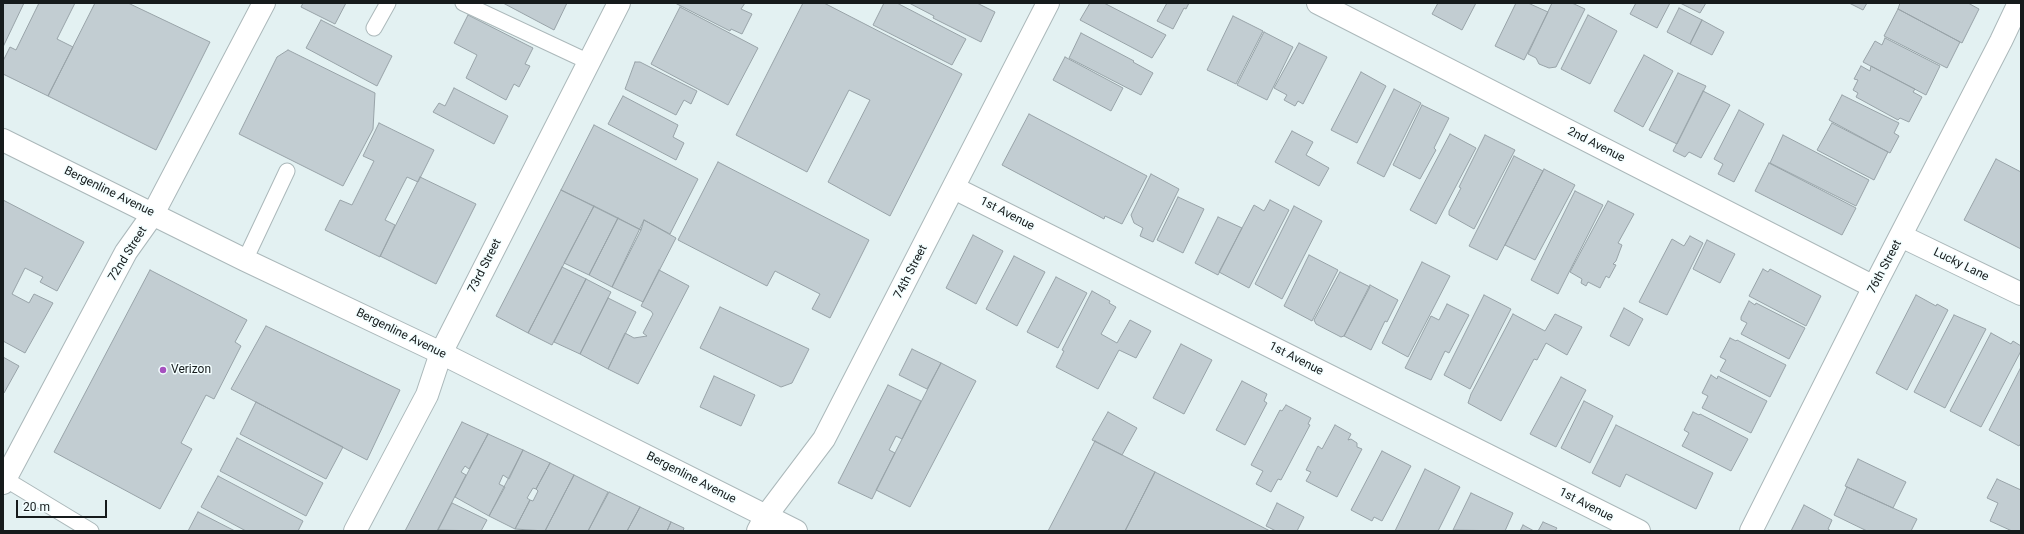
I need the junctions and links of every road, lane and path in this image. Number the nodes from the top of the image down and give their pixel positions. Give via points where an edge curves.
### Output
1 (264, 3) edge
2 (388, 3) edge
3 (463, 3) edge
4 (619, 3) edge
5 (1048, 3) edge
6 (1318, 3) edge
7 (2019, 3) edge
8 (374, 28) dead end
9 (589, 62) junction
10 (3, 140) edge
11 (287, 171) dead end
12 (954, 188) junction
13 (153, 214) junction
14 (1901, 236) junction
15 (245, 260) junction
16 (1874, 287) junction
17 (2021, 294) edge
18 (441, 353) junction
19 (4, 481) edge
20 (762, 524) edge
21 (91, 531) edge
22 (355, 531) edge
23 (796, 531) edge
24 (1639, 531) edge
25 (1750, 531) edge

1 - 13 street, 72nd Street
2 - 8 lane
3 - 9 lane
4 - 9 street, 73rd Street
5 - 12 street, 74th Street
6 - 16 street, 2nd Avenue
7 - 14 street, 76th Street
9 - 18 street, 73rd Street
10 - 13 street, Bergenline Avenue
11 - 15 lane
12 - 20 street, 74th Street via 824,440
12 - 24 street, 1st Avenue
13 - 15 street, Bergenline Avenue
13 - 19 street, 72nd Street via 126,252
14 - 16 street, 76th Street
14 - 17 street, Lucky Lane
15 - 18 street, Bergenline Avenue
16 - 25 street, 76th Street
18 - 20 street, Bergenline Avenue
18 - 22 street, 73rd Street via 427,395
19 - 21 lane
20 - 23 street, Bergenline Avenue

